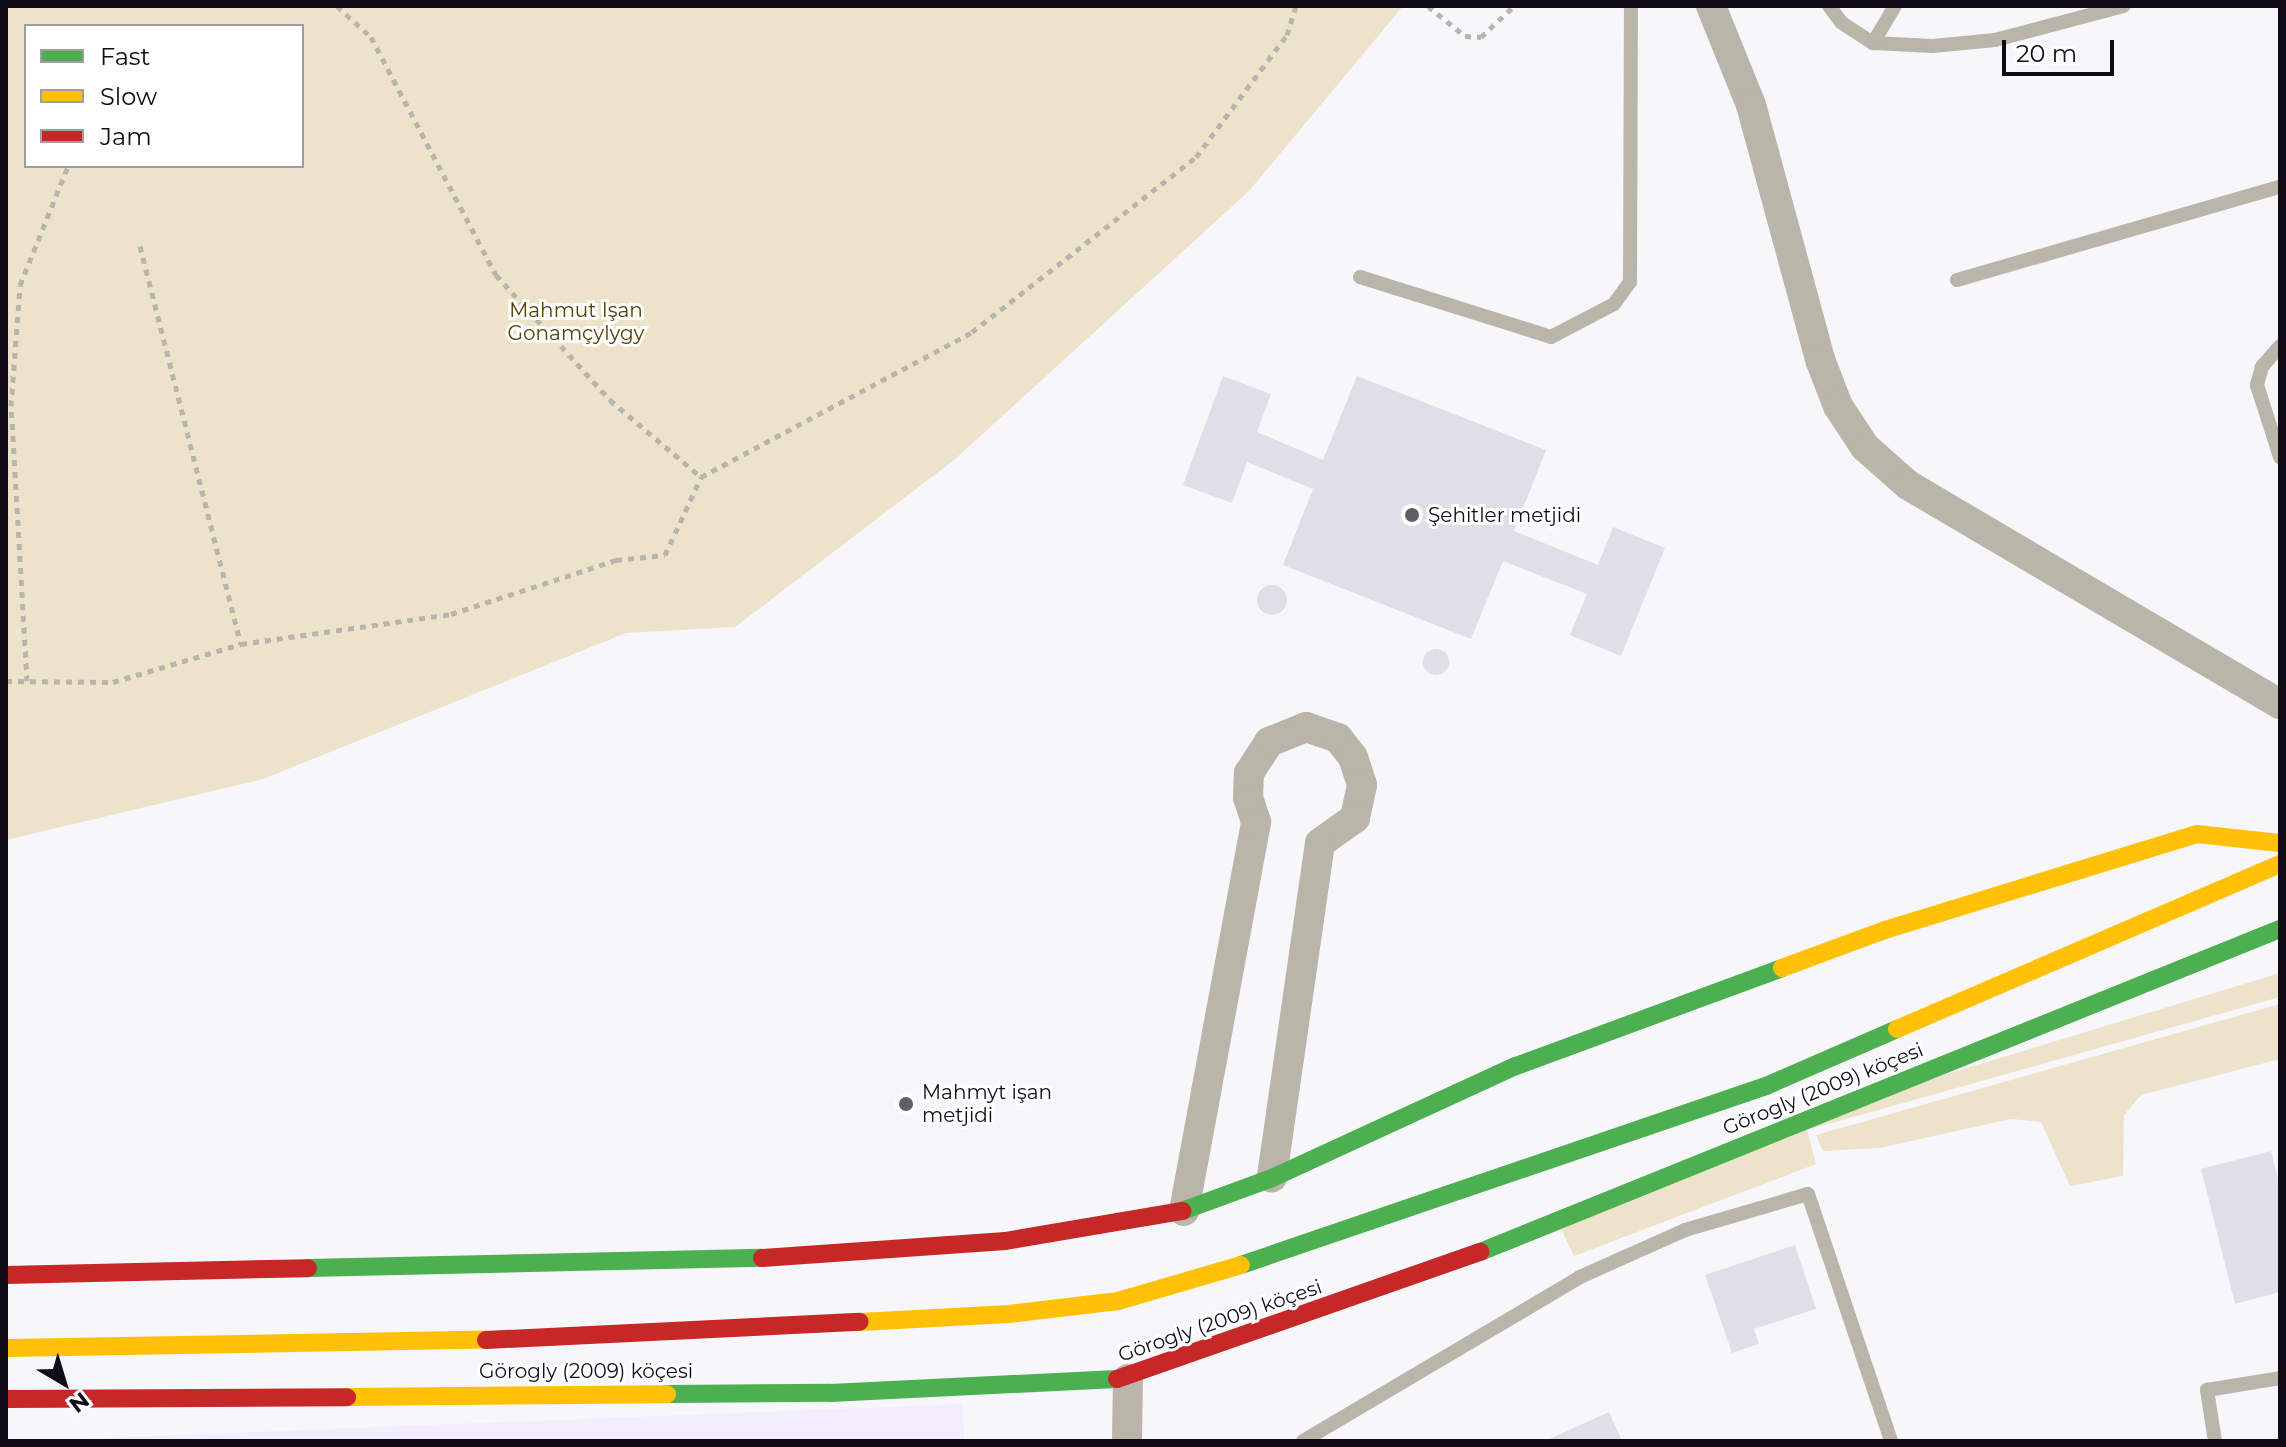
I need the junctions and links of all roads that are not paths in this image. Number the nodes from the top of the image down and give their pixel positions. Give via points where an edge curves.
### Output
1 (1631, 6) edge
2 (1711, 6) edge
3 (1829, 6) edge
4 (1895, 6) edge
5 (2124, 6) edge
6 (1873, 43) junction
7 (2280, 187) edge
8 (1360, 277) dead end
9 (1957, 280) dead end
10 (2280, 346) edge
11 (2280, 457) edge
12 (2280, 704) edge
13 (2280, 843) edge
14 (2280, 864) edge
15 (2280, 929) edge
16 (1272, 1178) junction
17 (1184, 1211) junction
18 (6, 1275) edge
19 (6, 1348) edge
20 (2280, 1378) edge
21 (1128, 1379) junction
22 (6, 1399) edge
23 (1127, 1441) edge
24 (1303, 1441) edge
25 (1891, 1441) edge
26 (2215, 1441) edge

1 - 8 lane via 1630,282 1614,304 1551,337
2 - 12 street via 1751,105 1821,362 1838,406 1865,447 1908,485
3 - 6 lane via 1842,23
4 - 6 lane
5 - 6 lane via 1995,40 1933,46
7 - 9 lane
10 - 11 lane via 2262,367 2257,385
13 - 16 main road via 2197,834 1885,930 1516,1066
14 - 19 main road, Görogly (2009) köçesi via 1766,1086 1260,1260 1118,1301 1009,1314 571,1339
15 - 21 main road, Görogly (2009) köçesi via 1401,1284
16 - 17 main road
16 - 17 street via 1320,843 1355,818 1362,785 1353,757 1338,738 1306,727 1269,742 1249,773 1248,798 1256,822
17 - 18 main road via 1005,1241 764,1258
20 - 26 lane via 2207,1390
21 - 22 main road, Görogly (2009) köçesi via 830,1393
21 - 23 street
24 - 25 lane via 1580,1277 1685,1230 1808,1194

